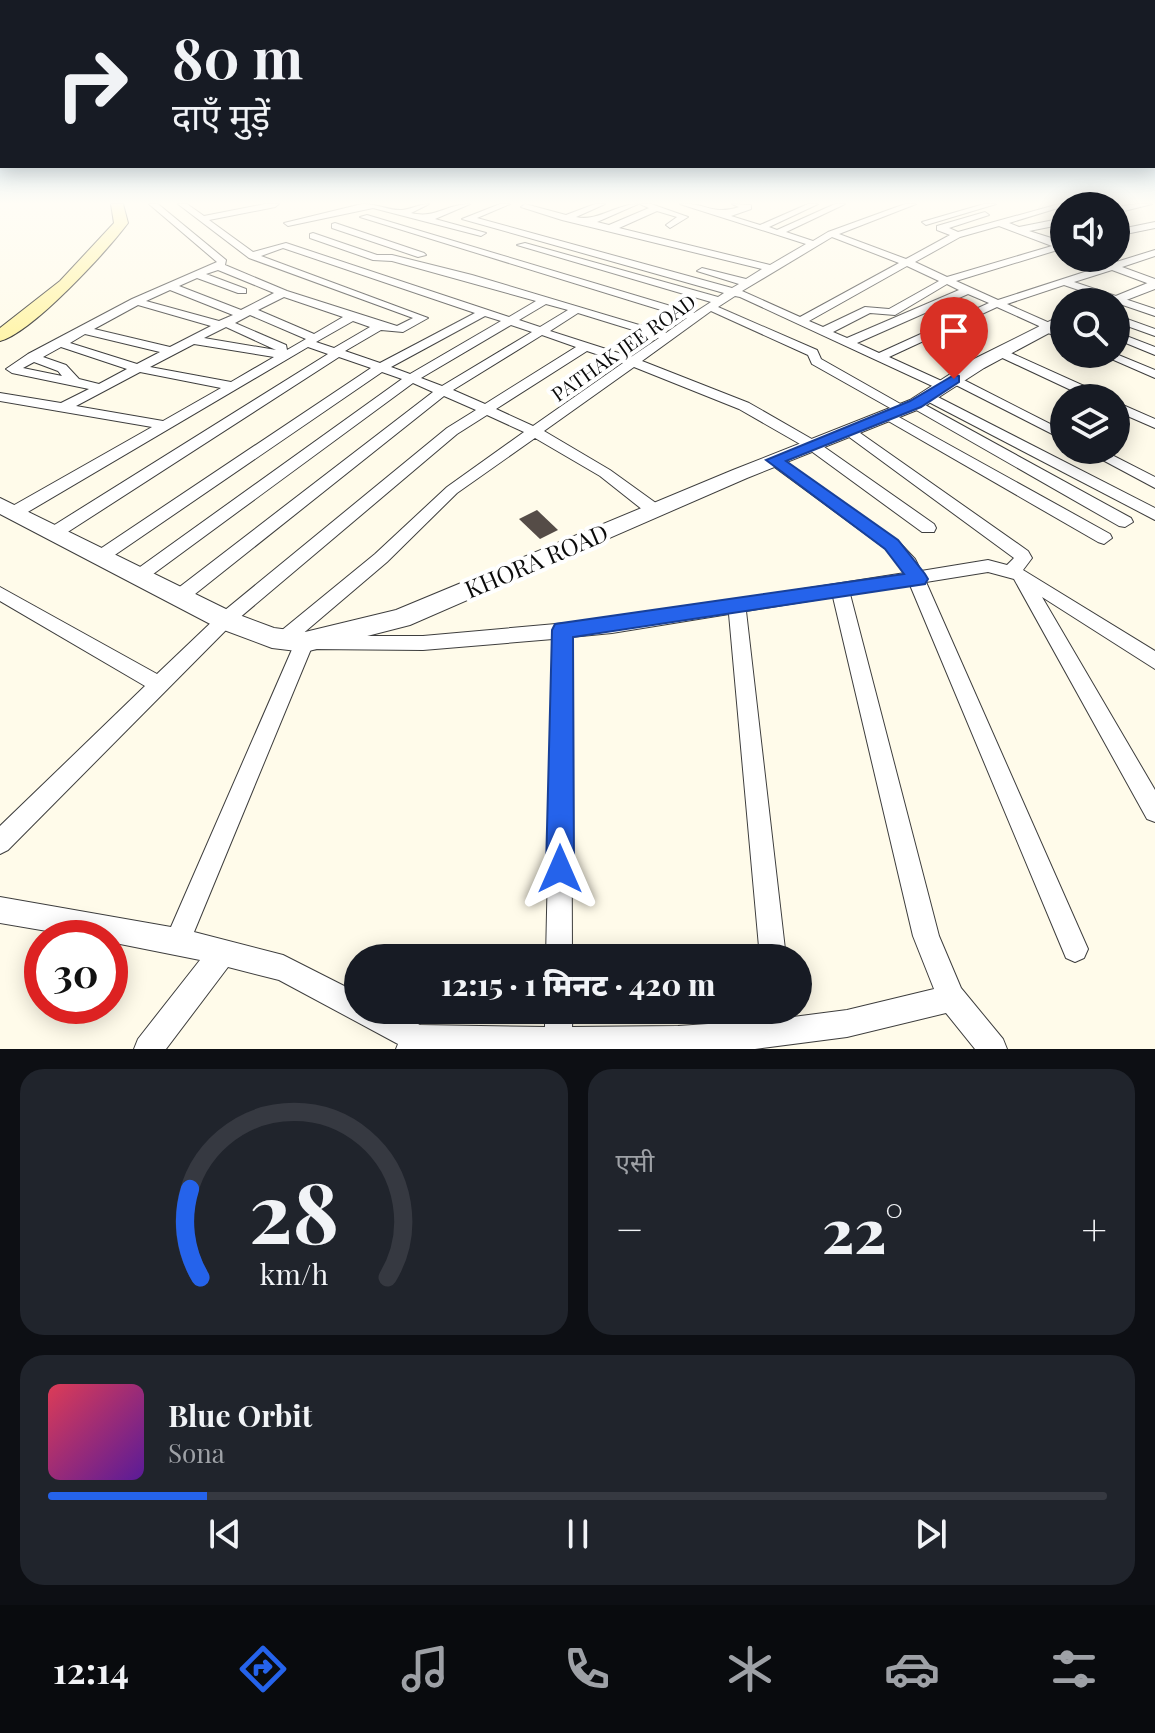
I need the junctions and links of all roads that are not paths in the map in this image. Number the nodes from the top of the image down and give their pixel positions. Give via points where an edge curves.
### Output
1 (96, 253) edge
2 (212, 253) edge
3 (248, 253) edge
4 (261, 253) edge
5 (308, 253) edge
6 (360, 253) edge
7 (419, 253) edge
8 (482, 253) edge
9 (543, 253) edge
10 (594, 253) edge
11 (637, 253) edge
12 (710, 253) edge
13 (798, 253) edge
14 (881, 253) edge
15 (926, 253) edge
16 (1038, 253) edge
17 (1155, 253) edge
18 (252, 256) junction
19 (660, 259) dead end
20 (1130, 260) edge
21 (908, 263) junction
22 (218, 266) junction
23 (689, 267) dead end
24 (770, 268) junction
25 (1091, 272) edge
26 (1127, 272) edge
27 (197, 274) junction
28 (947, 280) junction
29 (1061, 281) junction
30 (748, 283) junction
31 (1155, 283) edge
32 (168, 285) junction
33 (1080, 288) edge
34 (968, 290) junction
35 (242, 291) dead end
36 (735, 292) junction
37 (283, 293) junction
38 (1130, 293) edge
39 (545, 300) junction
40 (136, 301) junction
41 (998, 303) junction
42 (716, 304) junction
43 (1130, 305) edge
44 (576, 310) junction
45 (492, 311) junction
46 (244, 312) junction
47 (1155, 313) edge
48 (352, 317) junction
49 (697, 318) junction
50 (803, 320) junction
51 (513, 321) junction
52 (222, 323) junction
53 (1130, 323) edge
54 (1050, 325) edge
55 (379, 326) junction
56 (1050, 329) edge
57 (82, 330) junction
58 (825, 331) junction
59 (544, 332) junction
60 (1155, 333) edge
61 (673, 334) junction
62 (0, 336) edge
63 (192, 340) junction
64 (310, 341) junction
65 (1130, 341) edge
66 (849, 342) junction
67 (59, 343) junction
68 (586, 346) junction
69 (170, 351) junction
70 (1155, 351) edge
71 (336, 352) junction
72 (1000, 352) junction
73 (289, 354) junction
74 (32, 357) junction
75 (880, 357) junction
76 (633, 362) junction
77 (1130, 364) edge
78 (136, 368) junction
79 (380, 368) junction
80 (1155, 374) edge
81 (409, 380) junction
82 (75, 383) junction
83 (1069, 384) edge
84 (233, 386) junction
85 (101, 388) junction
86 (441, 392) junction
87 (0, 397) edge
88 (921, 398) junction
89 (66, 406) junction
90 (484, 410) junction
91 (1130, 412) edge
92 (1155, 424) edge
93 (165, 425) junction
94 (535, 431) junction
95 (848, 431) junction
96 (1050, 432) edge
97 (812, 445) junction
98 (774, 460) junction
99 (1118, 464) edge
100 (1155, 483) edge
101 (7, 509) edge
102 (654, 510) junction
103 (1155, 515) edge
104 (1125, 522) dead end
105 (928, 528) dead end
106 (54, 533) junction
107 (1104, 538) dead end
108 (100, 557) junction
109 (1016, 574) junction
110 (139, 576) junction
111 (918, 579) junction
112 (840, 591) junction
113 (0, 593) edge
114 (179, 597) junction
115 (737, 607) junction
116 (225, 620) junction
117 (562, 630) junction
118 (294, 641) junction
119 (1155, 661) edge
120 (159, 685) junction
121 (1155, 811) edge
122 (0, 842) edge
123 (0, 910) edge
124 (178, 941) junction
125 (559, 944) edge
126 (772, 944) edge
127 (1075, 949) dead end
128 (223, 952) junction
129 (951, 998) junction
130 (344, 1000) edge
131 (383, 1024) edge
132 (559, 1024) edge
133 (766, 1024) edge
134 (812, 1024) edge
135 (558, 1041) junction
136 (417, 1046) edge
137 (148, 1049) edge
138 (993, 1049) edge

1 - 62 main road via 50,299
2 - 22 street via 223,262
3 - 18 street
4 - 18 street
5 - 45 street
6 - 39 street
7 - 61 street
8 - 49 street
9 - 42 street
10 - 36 street
11 - 19 street
12 - 24 street
13 - 24 street, PATHAK JEE ROAD
14 - 21 street
15 - 21 street
16 - 28 street
17 - 20 street
18 - 55 street via 422,317 399,330
21 - 28 street
21 - 50 street
22 - 27 street
22 - 37 street
23 - 30 street
24 - 30 street, PATHAK JEE ROAD
25 - 29 street
26 - 31 street
27 - 32 street
27 - 35 street
28 - 34 street
28 - 58 street via 891,313 869,309
29 - 33 street
29 - 41 street
30 - 36 street, PATHAK JEE ROAD
31 - 38 street
32 - 40 street
32 - 46 street
34 - 41 street
34 - 66 street
36 - 42 street, PATHAK JEE ROAD
36 - 50 street
37 - 46 street
37 - 48 street
39 - 44 street
39 - 51 street
40 - 52 street
40 - 57 street
41 - 54 street
41 - 75 street
42 - 49 street, PATHAK JEE ROAD
42 - 88 street via 813,353 816,361
43 - 47 street
44 - 59 street
44 - 61 street
45 - 51 street
45 - 79 street
46 - 52 street
46 - 64 street
48 - 55 street
48 - 64 street
49 - 61 street, PATHAK JEE ROAD
50 - 58 street
51 - 59 street
51 - 81 street
52 - 63 street
52 - 73 street
53 - 60 street
55 - 71 street
56 - 72 street, KHORA ROAD
57 - 67 street
57 - 69 street
58 - 66 street
59 - 68 street
59 - 86 street
61 - 76 street, PATHAK JEE ROAD
63 - 69 street
63 - 73 street
64 - 71 street
64 - 73 street
65 - 70 street
66 - 75 street
67 - 74 street
67 - 78 street
68 - 76 street
68 - 90 street
69 - 78 street
71 - 79 street
71 - 106 street
72 - 83 street
72 - 88 street, KHORA ROAD
73 - 84 street
74 - 82 street via 62,368
74 - 82 street via 12,369
75 - 88 street
76 - 94 street, PATHAK JEE ROAD
76 - 97 street via 744,406
77 - 80 street
78 - 84 street
78 - 85 street
79 - 81 street
79 - 108 street
81 - 86 street
81 - 110 street
82 - 85 street
84 - 93 street
85 - 89 street
86 - 90 street
86 - 114 street
87 - 89 street
88 - 95 street, KHORA ROAD
88 - 96 street
88 - 103 street
88 - 104 street
88 - 107 street
89 - 93 street
90 - 94 street
90 - 116 street
91 - 92 street
93 - 101 street
94 - 102 street via 606,473
94 - 118 street, PATHAK JEE ROAD via 452,490
95 - 97 street, KHORA ROAD
95 - 109 street via 1022,555
97 - 98 street, KHORA ROAD
97 - 105 street
98 - 102 street, KHORA ROAD
98 - 111 street via 892,545
99 - 100 street
101 - 106 street
102 - 118 street, KHORA ROAD via 401,618
106 - 108 street
108 - 110 street
109 - 111 street via 988,566
109 - 119 street
109 - 121 street
110 - 114 street
111 - 112 street
111 - 127 street
112 - 115 street
112 - 129 street via 926,936
113 - 120 street
114 - 116 street
115 - 117 street
115 - 126 street
116 - 118 street
116 - 120 street
117 - 118 street via 423,643
117 - 125 street
118 - 124 street
120 - 122 street
123 - 124 street
124 - 128 street
128 - 130 street via 283,968
128 - 137 street
129 - 134 street via 832,1026
129 - 138 street
131 - 136 street
132 - 135 street
133 - 135 street via 723,1036
135 - 136 street

